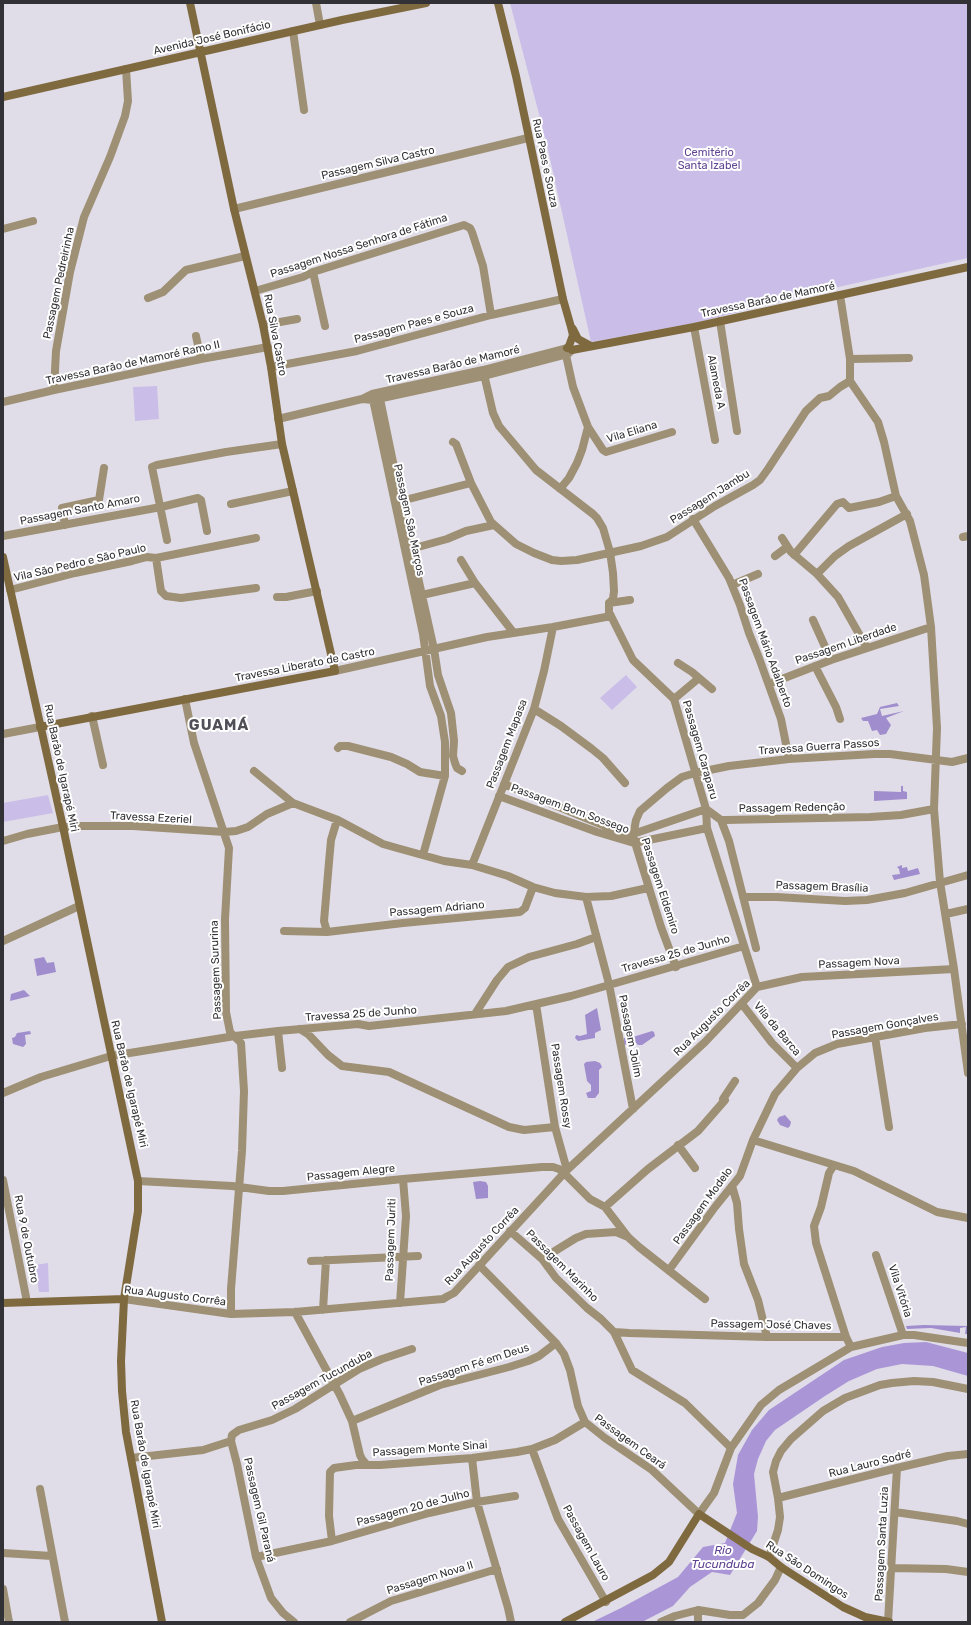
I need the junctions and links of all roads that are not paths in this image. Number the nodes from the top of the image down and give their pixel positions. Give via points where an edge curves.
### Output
1 (190, 3) edge
2 (316, 3) edge
3 (426, 3) edge
4 (498, 3) edge
5 (320, 25) junction
6 (292, 31) junction
7 (201, 53) junction
8 (126, 69) junction
9 (3, 97) edge
10 (304, 110) dead end
11 (528, 138) junction
12 (234, 209) junction
13 (33, 221) dead end
14 (3, 229) edge
15 (246, 256) junction
16 (968, 267) edge
17 (313, 272) junction
18 (255, 291) junction
19 (840, 296) junction
20 (148, 298) dead end
21 (563, 298) junction
22 (491, 315) junction
23 (297, 319) dead end
24 (720, 321) junction
25 (263, 325) junction
26 (325, 326) dead end
27 (571, 327) junction
28 (694, 327) junction
29 (196, 336) dead end
30 (591, 346) junction
31 (268, 347) junction
32 (568, 351) junction
33 (909, 358) dead end
34 (201, 359) junction
35 (850, 359) junction
36 (271, 367) junction
37 (484, 373) junction
38 (850, 381) junction
39 (54, 390) junction
40 (376, 396) junction
41 (3, 402) edge
42 (278, 419) junction
43 (588, 427) junction
44 (737, 431) dead end
45 (672, 432) dead end
46 (715, 440) dead end
47 (453, 442) dead end
48 (282, 444) junction
49 (104, 468) dead end
50 (470, 483) junction
51 (560, 489) junction
52 (293, 491) junction
53 (896, 496) junction
54 (401, 501) junction
55 (231, 504) dead end
56 (161, 507) junction
57 (907, 514) junction
58 (693, 520) junction
59 (65, 525) junction
60 (494, 525) junction
61 (207, 531) dead end
62 (3, 536) edge
63 (256, 538) dead end
64 (782, 538) dead end
65 (167, 540) dead end
66 (787, 547) junction
67 (411, 549) junction
68 (610, 552) junction
69 (794, 555) junction
70 (775, 556) dead end
71 (3, 557) edge
72 (156, 558) junction
73 (461, 560) dead end
74 (814, 572) junction
75 (758, 574) dead end
76 (475, 583) junction
77 (732, 585) junction
78 (256, 588) dead end
79 (10, 590) junction
80 (317, 590) junction
81 (422, 595) junction
82 (277, 597) dead end
83 (630, 600) dead end
84 (610, 603) junction
85 (611, 616) junction
86 (813, 620) dead end
87 (553, 627) junction
88 (930, 627) junction
89 (513, 632) junction
90 (867, 648) junction
91 (434, 649) junction
92 (425, 651) junction
93 (831, 660) junction
94 (678, 664) dead end
95 (815, 666) junction
96 (335, 672) junction
97 (699, 678) junction
98 (769, 684) junction
99 (712, 690) dead end
100 (185, 699) junction
101 (674, 699) junction
102 (534, 709) junction
103 (92, 716) junction
104 (840, 719) dead end
105 (40, 727) junction
106 (3, 734) edge
107 (338, 748) dead end
108 (968, 758) edge
109 (789, 759) junction
110 (935, 760) junction
111 (103, 765) dead end
112 (254, 771) dead end
113 (462, 771) dead end
114 (695, 773) junction
115 (445, 776) junction
116 (625, 783) dead end
117 (502, 790) junction
118 (293, 803) junction
119 (706, 809) junction
120 (934, 809) junction
121 (337, 820) junction
122 (721, 820) junction
123 (63, 827) junction
124 (707, 828) junction
125 (224, 832) junction
126 (633, 838) junction
127 (3, 841) edge
128 (423, 855) junction
129 (472, 865) junction
130 (968, 874) edge
131 (940, 882) junction
132 (533, 887) junction
133 (648, 888) junction
134 (586, 897) junction
135 (743, 897) junction
136 (79, 906) junction
137 (968, 909) edge
138 (946, 914) junction
139 (284, 931) dead end
140 (327, 932) junction
141 (596, 937) junction
142 (3, 941) edge
143 (744, 946) junction
144 (756, 948) dead end
145 (676, 966) junction
146 (954, 969) junction
147 (609, 984) junction
148 (766, 984) joint
149 (757, 987) junction
150 (536, 1004) junction
151 (742, 1004) junction
152 (475, 1014) junction
153 (962, 1024) junction
154 (300, 1029) junction
155 (278, 1031) junction
156 (235, 1036) junction
157 (875, 1037) junction
158 (814, 1054) joint
159 (111, 1056) junction
160 (282, 1068) dead end
161 (796, 1068) junction
162 (968, 1073) edge
163 (735, 1081) dead end
164 (3, 1093) edge
165 (633, 1110) junction
166 (555, 1127) junction
167 (889, 1127) dead end
168 (753, 1140) junction
169 (678, 1145) junction
170 (834, 1165) junction
171 (695, 1168) dead end
172 (566, 1172) junction
173 (403, 1179) junction
174 (3, 1180) edge
175 (138, 1181) junction
176 (240, 1186) junction
177 (732, 1186) junction
178 (605, 1207) junction
179 (968, 1218) edge
180 (510, 1231) junction
181 (628, 1237) junction
182 (876, 1255) dead end
183 (402, 1256) junction
184 (418, 1256) dead end
185 (542, 1259) junction
186 (311, 1260) dead end
187 (326, 1260) junction
188 (479, 1265) junction
189 (669, 1270) junction
190 (124, 1299) junction
191 (705, 1299) dead end
192 (27, 1302) junction
193 (3, 1303) edge
194 (400, 1303) junction
195 (323, 1310) junction
196 (295, 1312) junction
197 (231, 1314) junction
198 (614, 1332) junction
199 (903, 1335) junction
200 (767, 1337) junction
201 (846, 1337) junction
202 (556, 1343) junction
203 (968, 1343) edge
204 (851, 1347) junction
205 (412, 1349) dead end
206 (334, 1385) junction
207 (968, 1389) edge
208 (352, 1421) junction
209 (585, 1422) junction
210 (230, 1441) junction
211 (731, 1448) junction
212 (532, 1449) junction
213 (968, 1454) edge
214 (131, 1458) junction
215 (472, 1458) junction
216 (367, 1464) junction
217 (897, 1468) junction
218 (40, 1489) dead end
219 (515, 1496) dead end
220 (778, 1498) junction
221 (477, 1502) junction
222 (895, 1512) junction
223 (699, 1514) junction
224 (968, 1524) edge
225 (332, 1541) junction
226 (3, 1554) edge
227 (52, 1556) junction
228 (256, 1557) junction
229 (769, 1557) junction
230 (781, 1567) junction
231 (891, 1568) junction
232 (496, 1569) junction
233 (968, 1572) edge
234 (3, 1589) edge
235 (606, 1602) junction
236 (698, 1610) junction
237 (744, 1619) edge
238 (884, 1621) edge
239 (9, 1622) edge
240 (65, 1622) edge
241 (162, 1622) edge
242 (294, 1622) edge
243 (350, 1622) edge
244 (511, 1622) edge
245 (565, 1622) edge
246 (661, 1622) edge
247 (698, 1622) edge

1 - 7 street, Rua Silva Castro
2 - 5 street
3 - 5 street, Avenida José Bonifácio
4 - 11 street, Rua Paes e Souza
5 - 6 street, Avenida José Bonifácio
6 - 7 street, Avenida José Bonifácio
6 - 10 street
7 - 8 street, Avenida José Bonifácio
7 - 12 street, Rua Silva Castro
8 - 9 street, Avenida José Bonifácio
8 - 39 street, Passagem Pedreirinha via 126,116 84,218 70,272 56,351
11 - 12 street, Passagem Silva Castro
11 - 21 street, Rua Paes e Souza
12 - 15 street, Rua Silva Castro
13 - 14 street
15 - 18 street, Rua Silva Castro
15 - 20 street via 186,270 162,292
16 - 19 street, Travessa Barão de Mamoré
17 - 18 street, Passagem Nossa Senhora de Fátima
17 - 22 street, Passagem Nossa Senhora de Fátima via 464,225 470,228 483,266
17 - 26 street
18 - 25 street, Rua Silva Castro
19 - 24 street, Travessa Barão de Mamoré
19 - 35 street
21 - 22 street, Passagem Paes e Souza
21 - 27 street, Rua Paes e Souza
22 - 36 street, Passagem Paes e Souza via 358,351
23 - 25 street
24 - 28 street, Travessa Barão de Mamoré
24 - 44 street, Alameda A
25 - 31 street, Rua Silva Castro
27 - 30 street, Rua Paes e Souza via 578,339
27 - 32 street, Rua Paes e Souza via 573,335
28 - 30 street, Travessa Barão de Mamoré
28 - 46 street, Alameda A
29 - 34 street
30 - 32 street, Travessa Barão de Mamoré
31 - 34 street, Travessa Barão de Mamoré Ramo II
31 - 36 street, Rua Silva Castro
32 - 37 street, Travessa Barão de Mamoré
32 - 43 street via 573,387
33 - 35 street
34 - 39 street, Travessa Barão de Mamoré Ramo II
35 - 38 street
36 - 42 street, Rua Silva Castro
37 - 40 street, Travessa Barão de Mamoré
37 - 51 street, Passagem Caraparu via 493,413 499,426 536,470
38 - 53 street via 878,422
38 - 58 street, Passagem Jambu via 829,396 820,398 806,411 760,480
39 - 41 street, Travessa Barão de Mamoré Ramo II
40 - 42 street, Travessa Barão de Mamoré
40 - 54 street, Passagem São Marços
40 - 92 street, Passagem São Marços
42 - 48 street, Rua Silva Castro
43 - 45 street, Vila Eliana via 606,452
43 - 51 street via 577,463
47 - 50 street, Passagem Jambu via 456,444
48 - 52 street, Rua Silva Castro
48 - 56 street via 152,467
49 - 59 street via 99,500 62,508
50 - 54 street
50 - 60 street, Passagem Jambu
51 - 68 street, Passagem Caraparu via 597,518 604,528
52 - 55 street
52 - 80 street, Rua Silva Castro
53 - 57 street
53 - 69 street via 849,508 843,502 837,504
54 - 67 street, Passagem São Marços
56 - 59 street, Passagem Santo Amaro
56 - 61 street, Passagem Santo Amaro via 200,499
56 - 65 street
57 - 74 street via 849,546
57 - 88 street via 924,575
58 - 68 street, Passagem Jambu via 667,537
58 - 77 street, Passagem Mário Adalberto
59 - 62 street, Passagem Santo Amaro
60 - 67 street via 466,531
60 - 68 street, Passagem Jambu via 516,544 552,560 568,561
63 - 72 street, Vila São Pedro e São Paulo
64 - 66 street
66 - 69 street
66 - 70 street
67 - 81 street, Passagem São Marços
68 - 84 street, Passagem Caraparu via 614,591
69 - 74 street
71 - 79 street, Rua Barão de Igarapé Miri
72 - 78 street, Vila São Pedro e São Paulo via 161,591 166,596 181,598
72 - 79 street, Vila São Pedro e São Paulo via 82,571
73 - 76 street
74 - 90 street via 838,597
75 - 77 street
76 - 81 street
76 - 89 street
77 - 98 street, Passagem Mário Adalberto
79 - 105 street, Rua Barão de Igarapé Miri
80 - 82 street
80 - 96 street, Rua Silva Castro
81 - 91 street, Passagem São Marços
83 - 84 street
84 - 85 street, Passagem Caraparu
85 - 87 street, Travessa Liberato de Castro
85 - 101 street, Passagem Caraparu via 633,660
86 - 93 street
87 - 89 street, Travessa Liberato de Castro
87 - 102 street, Passagem Mapasa
88 - 90 street, Passagem Liberdade
88 - 110 street via 937,728
89 - 91 street, Travessa Liberato de Castro
90 - 93 street, Passagem Liberdade
91 - 92 street, Travessa Liberato de Castro
91 - 113 street, Passagem São Marços via 438,675 451,713 455,764
92 - 96 street, Travessa Liberato de Castro
92 - 115 street, Passagem São Marços via 430,686 441,716 445,742
93 - 95 street, Passagem Liberdade
94 - 97 street
95 - 98 street, Passagem Liberdade
95 - 104 street
96 - 100 street, Travessa Liberato de Castro
97 - 99 street
97 - 101 street
98 - 109 street, Passagem Mário Adalberto via 781,719
100 - 103 street, Travessa Liberato de Castro
100 - 125 street, Passagem Sururina via 194,743
101 - 114 street, Passagem Caraparu
102 - 116 street via 592,749
102 - 117 street, Passagem Mapasa
103 - 105 street, Travessa Liberato de Castro
103 - 111 street
105 - 106 street, Travessa Liberato de Castro
105 - 123 street, Rua Barão de Igarapé Miri
107 - 115 street via 348,746 391,756 420,772
108 - 110 street, Travessa Guerra Passos via 952,762
109 - 110 street, Travessa Guerra Passos via 882,754
109 - 114 street, Travessa Guerra Passos
110 - 120 street
112 - 118 street
114 - 119 street, Passagem Caraparu
114 - 126 street, Passagem Bom Sossego via 682,777 643,807 637,815
115 - 128 street, Passagem São Marços
117 - 126 street, Passagem Bom Sossego
117 - 126 street, Passagem Bom Sossego via 597,832
117 - 129 street, Passagem Mapasa
118 - 121 street
118 - 125 street, Travessa Ezeriel via 267,814 248,827
119 - 122 street
119 - 124 street, Passagem Caraparu
119 - 126 street
120 - 122 street, Passagem Redenção via 870,818
120 - 131 street
121 - 128 street via 383,844
121 - 140 street via 331,840 329,862 324,921
122 - 135 street
123 - 125 street, Travessa Ezeriel via 132,826
123 - 127 street, Travessa Ezeriel
123 - 136 street, Rua Barão de Igarapé Miri
124 - 126 street
124 - 143 street, Passagem Caraparu
125 - 156 street, Passagem Sururina via 229,848 225,919 226,1012 230,1032
126 - 133 street, Passagem Eldemiro
128 - 129 street
129 - 132 street
130 - 131 street, Passagem Brasília
131 - 135 street, Passagem Brasília via 887,898 867,900
131 - 138 street
132 - 134 street
132 - 140 street, Passagem Adriano via 525,908 520,912
133 - 134 street via 611,896
133 - 145 street, Passagem Eldemiro
134 - 141 street, Passagem Jolim
135 - 144 street
136 - 142 street
136 - 159 street, Rua Barão de Igarapé Miri
137 - 138 street
138 - 146 street
139 - 140 street, Passagem Adriano
141 - 147 street, Passagem Jolim
141 - 152 street via 529,957 508,968
143 - 145 street, Travessa 25 de Junho
143 - 149 street, Passagem Caraparu
145 - 147 street, Travessa 25 de Junho
146 - 148 street, Passagem Nova via 802,977
146 - 153 street
147 - 150 street, Travessa 25 de Junho
147 - 165 street, Passagem Jolim
148 - 149 street, Rua Augusto Corrêa
149 - 151 street, Rua Augusto Corrêa
150 - 152 street, Travessa 25 de Junho via 506,1011
150 - 166 street, Passagem Rossy
151 - 161 street, Vila da Barca via 772,1043
151 - 165 street, Rua Augusto Corrêa
152 - 154 street, Travessa 25 de Junho via 369,1026 358,1024
153 - 157 street, Passagem Gonçalves
153 - 162 street
154 - 155 street, Travessa 25 de Junho
154 - 166 street via 342,1066 389,1072 508,1127 524,1130
155 - 156 street, Travessa 25 de Junho
155 - 160 street
156 - 159 street, Travessa 25 de Junho
156 - 176 street, Passagem Sururina via 241,1043 244,1091
157 - 158 street, Passagem Gonçalves via 837,1044
157 - 167 street
158 - 161 street, Passagem Modelo
159 - 164 street, Travessa 25 de Junho via 41,1077
159 - 175 street, Rua Barão de Igarapé Miri
161 - 168 street, Passagem Modelo via 775,1094
163 - 169 street via 723,1099 725,1100 708,1120 698,1131
165 - 172 street, Rua Augusto Corrêa
166 - 172 street, Passagem Rossy
168 - 170 street
168 - 177 street, Passagem Modelo via 740,1176
169 - 171 street
169 - 178 street
170 - 179 street via 854,1171 937,1212
170 - 201 street via 829,1173 814,1226 816,1243
172 - 173 street, Passagem Alegre via 549,1166
172 - 178 street, Passagem Rossy via 582,1193
172 - 180 street, Rua Augusto Corrêa
173 - 176 street, Passagem Alegre via 289,1191 269,1191
173 - 183 street, Passagem Juriti via 406,1216
174 - 192 street, Rua 9 de Outubro
175 - 176 street, Passagem Alegre
175 - 190 street, Rua Barão de Igarapé Miri via 137,1219
176 - 197 street, Passagem Sururina
177 - 189 street, Passagem Modelo
177 - 200 street via 737,1203 744,1264 758,1300
178 - 181 street, Passagem Rossy
180 - 185 street, Passagem Marinho
180 - 188 street, Rua Augusto Corrêa
181 - 185 street via 616,1232 586,1234
181 - 189 street, Passagem Rossy
182 - 199 street, Vila Vitória
183 - 184 street
183 - 187 street
183 - 194 street, Passagem Juriti
185 - 198 street, Passagem Marinho via 556,1278
186 - 187 street
187 - 195 street
188 - 194 street, Rua Augusto Corrêa via 454,1293 442,1299
188 - 202 street, Passagem Ceará
189 - 191 street, Passagem Rossy
190 - 192 street, Rua Augusto Corrêa
190 - 197 street, Rua Augusto Corrêa
190 - 214 street, Rua Barão de Igarapé Miri via 122,1391
192 - 193 street, Rua Augusto Corrêa
194 - 195 street, Rua Augusto Corrêa
195 - 196 street, Rua Augusto Corrêa
196 - 197 street, Rua Augusto Corrêa
196 - 206 street, Passagem Monte Sinai
198 - 200 street, Passagem José Chaves
198 - 211 street, Passagem Marinho via 632,1370 685,1403
199 - 203 street
199 - 204 street
200 - 201 street, Passagem José Chaves
201 - 204 street, Passagem José Chaves
202 - 208 street, Passagem Fé em Deus via 528,1361 440,1385
202 - 209 street, Passagem Ceará via 567,1360 578,1406
204 - 211 street via 779,1390 762,1405
205 - 206 street, Passagem Tucunduba via 359,1369
206 - 208 street, Passagem Monte Sinai
206 - 210 street, Passagem Tucunduba via 272,1420 239,1430
207 - 220 street via 933,1382 902,1382 880,1385 834,1404 801,1429 781,1452 773,1472
208 - 216 street, Passagem Monte Sinai via 362,1460
209 - 212 street, Passagem Monte Sinai
209 - 223 street, Passagem Ceará via 652,1470
210 - 214 street, Passagem Tucunduba via 203,1450
210 - 228 street, Passagem Gil Paraná
211 - 223 street via 714,1493
212 - 215 street, Passagem Monte Sinai
212 - 235 street, Passagem Lauro via 558,1518
213 - 217 street, Rua Lauro Sodré
214 - 241 street, Rua Barão de Igarapé Miri
215 - 216 street, Passagem Monte Sinai
215 - 221 street
216 - 225 street via 334,1468 330,1472 329,1516
217 - 220 street, Rua Lauro Sodré
217 - 222 street, Passagem Santa Luzia
218 - 227 street
219 - 221 street
220 - 229 street via 780,1517
221 - 225 street, Passagem 20 de Julho
221 - 232 street, Passagem 20 de Julho
222 - 224 street
222 - 231 street, Passagem Santa Luzia
223 - 229 street, Rua São Domingos via 752,1549
223 - 235 street via 668,1562 650,1578
225 - 228 street, Passagem 20 de Julho
226 - 227 street
227 - 240 street
228 - 242 street, Passagem Gil Paraná via 271,1598
229 - 230 street, Rua São Domingos
230 - 237 street via 775,1580
230 - 238 street, Rua São Domingos via 843,1607 865,1617
231 - 233 street
231 - 238 street, Passagem Santa Luzia
232 - 243 street, Passagem Nova II via 391,1601
232 - 244 street, Passagem 20 de Julho
234 - 239 street
235 - 245 street
236 - 237 street
236 - 246 street
236 - 247 street

